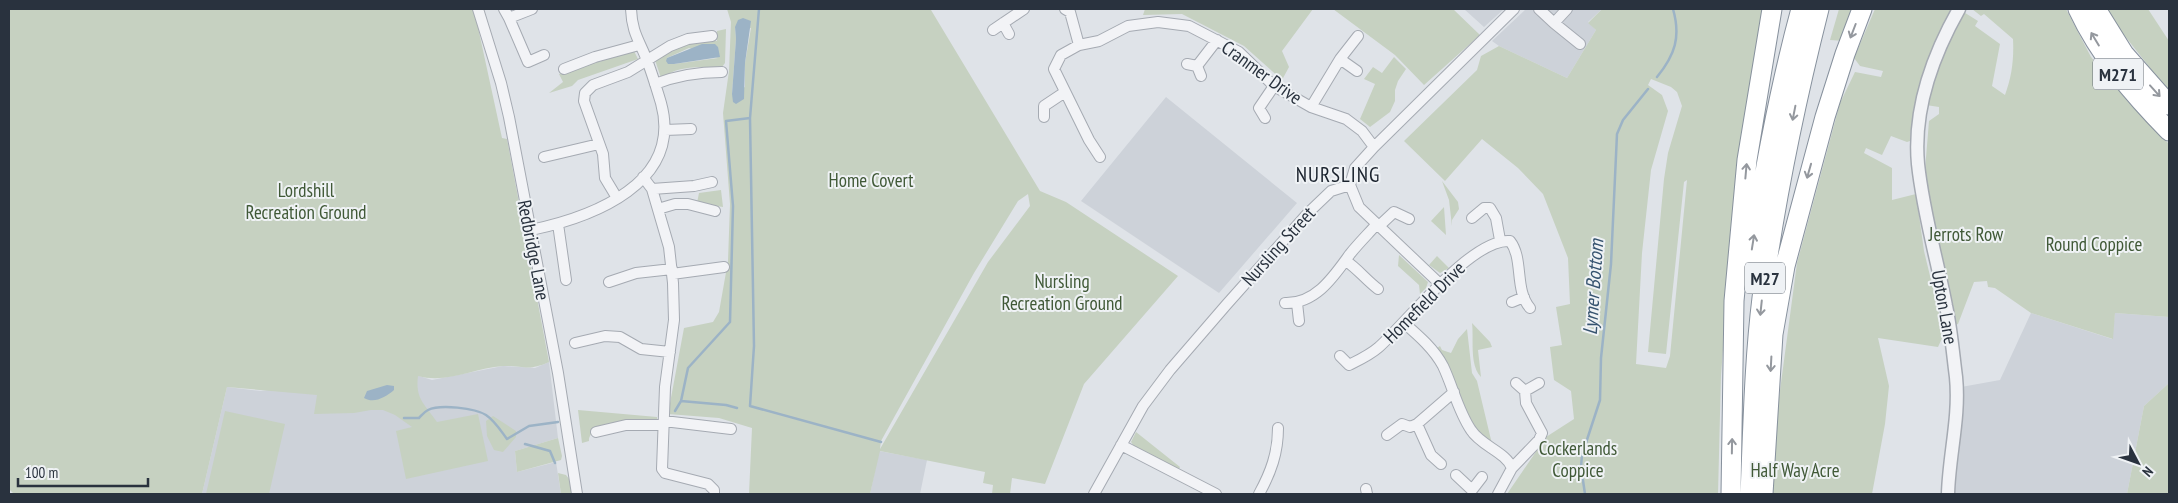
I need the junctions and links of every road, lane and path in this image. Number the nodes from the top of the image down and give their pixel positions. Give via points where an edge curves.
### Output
1 (478, 9) edge
2 (532, 9) edge
3 (631, 9) edge
4 (1024, 9) edge
5 (1065, 9) edge
6 (1514, 9) edge
7 (1539, 9) edge
8 (1567, 9) edge
9 (1772, 9) edge
10 (1801, 9) edge
11 (1819, 9) edge
12 (1862, 9) edge
13 (1959, 9) edge
14 (2078, 9) edge
15 (2096, 9) edge
16 (506, 14) edge
17 (1554, 22) junction
18 (1003, 23) junction
19 (993, 30) dead end
20 (1009, 34) dead end
21 (712, 36) dead end
22 (1358, 36) dead end
23 (1217, 40) junction
24 (1580, 44) dead end
25 (639, 45) junction
26 (1079, 45) junction
27 (544, 55) dead end
28 (1340, 60) junction
29 (648, 61) junction
30 (564, 69) dead end
31 (1195, 69) dead end
32 (1357, 71) dead end
33 (722, 72) dead end
34 (655, 84) junction
35 (1274, 86) junction
36 (1065, 92) junction
37 (2169, 106) edge
38 (1311, 107) junction
39 (1044, 117) dead end
40 (1265, 118) dead end
41 (691, 129) dead end
42 (665, 130) junction
43 (2169, 131) edge
44 (599, 144) junction
45 (1374, 146) junction
46 (544, 157) dead end
47 (1100, 157) dead end
48 (644, 177) junction
49 (712, 182) dead end
50 (1350, 185) junction
51 (652, 189) junction
52 (617, 198) junction
53 (658, 209) junction
54 (715, 211) dead end
55 (1472, 218) dead end
56 (1409, 219) dead end
57 (558, 224) junction
58 (1377, 226) junction
59 (531, 230) junction
60 (1500, 240) junction
61 (1346, 261) junction
62 (724, 267) dead end
63 (672, 272) junction
64 (566, 280) dead end
65 (609, 282) dead end
66 (1440, 284) junction
67 (1378, 289) dead end
68 (1524, 297) junction
69 (1512, 302) dead end
70 (1286, 303) dead end
71 (1296, 304) junction
72 (1530, 308) dead end
73 (1299, 321) dead end
74 (1404, 324) junction
75 (575, 342) dead end
76 (670, 352) junction
77 (1340, 356) dead end
78 (1734, 376) junction
79 (1516, 383) dead end
80 (1539, 383) dead end
81 (1525, 391) junction
82 (1454, 392) junction
83 (664, 423) junction
84 (1413, 425) junction
85 (1278, 428) dead end
86 (731, 429) dead end
87 (596, 432) dead end
88 (1387, 435) dead end
89 (1121, 445) junction
90 (1441, 464) dead end
91 (1512, 468) junction
92 (1456, 475) dead end
93 (1482, 477) dead end
94 (1211, 493) edge
95 (1946, 493) edge
96 (577, 494) edge
97 (714, 494) edge
98 (1094, 494) edge
99 (1259, 494) edge
100 (1498, 494) edge
101 (1731, 494) edge
102 (1750, 494) edge
103 (1763, 494) edge

1 - 59 street, Redbridge Lane via 501,83
2 - 16 street
3 - 25 street via 631,23
4 - 18 street
5 - 26 street via 1070,12
6 - 45 street
7 - 17 street
8 - 17 street
78 -> 9 highway, M27 via 1734,301 1746,160
78 -> 10 highway, M27 via 1768,152
11 -> 102 highway, M27 via 1797,94 1762,300 1755,371
12 -> 103 highway, M27 via 1825,116 1785,266 1773,334
13 - 95 street, Upton Lane via 1942,38 1932,67 1918,134 1918,164 1947,309 1956,378 1957,410
43 -> 14 highway, M271 via 2113,68
15 -> 37 highway, M271 via 2124,54
16 - 27 street via 528,62
17 - 24 street
18 - 19 street
18 - 20 street
21 - 29 street via 688,39 670,46
22 - 28 street
23 - 26 street, Cranmer Drive via 1189,26 1158,22 1128,26 1100,41
23 - 31 street
23 - 35 street, Cranmer Drive via 1240,52
25 - 29 street
25 - 30 street
26 - 36 street, Cranmer Drive via 1061,55 1054,69
28 - 32 street
28 - 38 street
29 - 34 street
29 - 44 street via 593,84 585,93 584,101
33 - 34 street via 688,74
34 - 42 street
35 - 38 street, Cranmer Drive
35 - 40 street via 1255,108
36 - 39 street via 1040,105
36 - 47 street, Cranmer Drive via 1085,142
38 - 45 street, Cranmer Drive via 1346,119
41 - 42 street
42 - 48 street via 664,144
44 - 46 street
44 - 52 street via 605,178
45 - 50 street via 1355,168
48 - 51 street
48 - 52 street
49 - 51 street
50 - 58 street via 1358,207
50 - 89 street, Nursling Street via 1327,194 1254,272 1143,406
51 - 53 street
52 - 57 street
53 - 54 street via 688,204
53 - 63 street
55 - 60 street via 1484,208 1490,208 1496,218
56 - 58 street via 1394,208
57 - 59 street
57 - 64 street
58 - 61 street
58 - 66 street
59 - 96 street, Redbridge Lane
60 - 66 street, Homefield Drive via 1477,252
60 - 68 street via 1510,241 1515,248
61 - 67 street
61 - 71 street via 1317,293
62 - 63 street
63 - 65 street via 636,273
63 - 76 street via 674,320
66 - 74 street, Homefield Drive
68 - 69 street
68 - 72 street
70 - 71 street
71 - 73 street
74 - 77 street, Homefield Drive via 1376,350 1348,369
74 - 82 street via 1434,352
75 - 76 street via 605,336 620,338 641,349
76 - 83 street
101 -> 78 highway, M27
79 - 81 street
80 - 81 street
81 - 91 street via 1526,402 1542,433
82 - 84 street
82 - 91 street via 1470,429 1510,462
83 - 86 street
83 - 87 street via 626,425
83 - 97 street via 662,468 665,473 708,484
84 - 88 street via 1402,424
84 - 90 street via 1423,436 1431,455
85 - 99 street via 1277,451
89 - 94 street
89 - 98 street, Nursling Street
91 - 100 street
92 - 93 street via 1472,490

